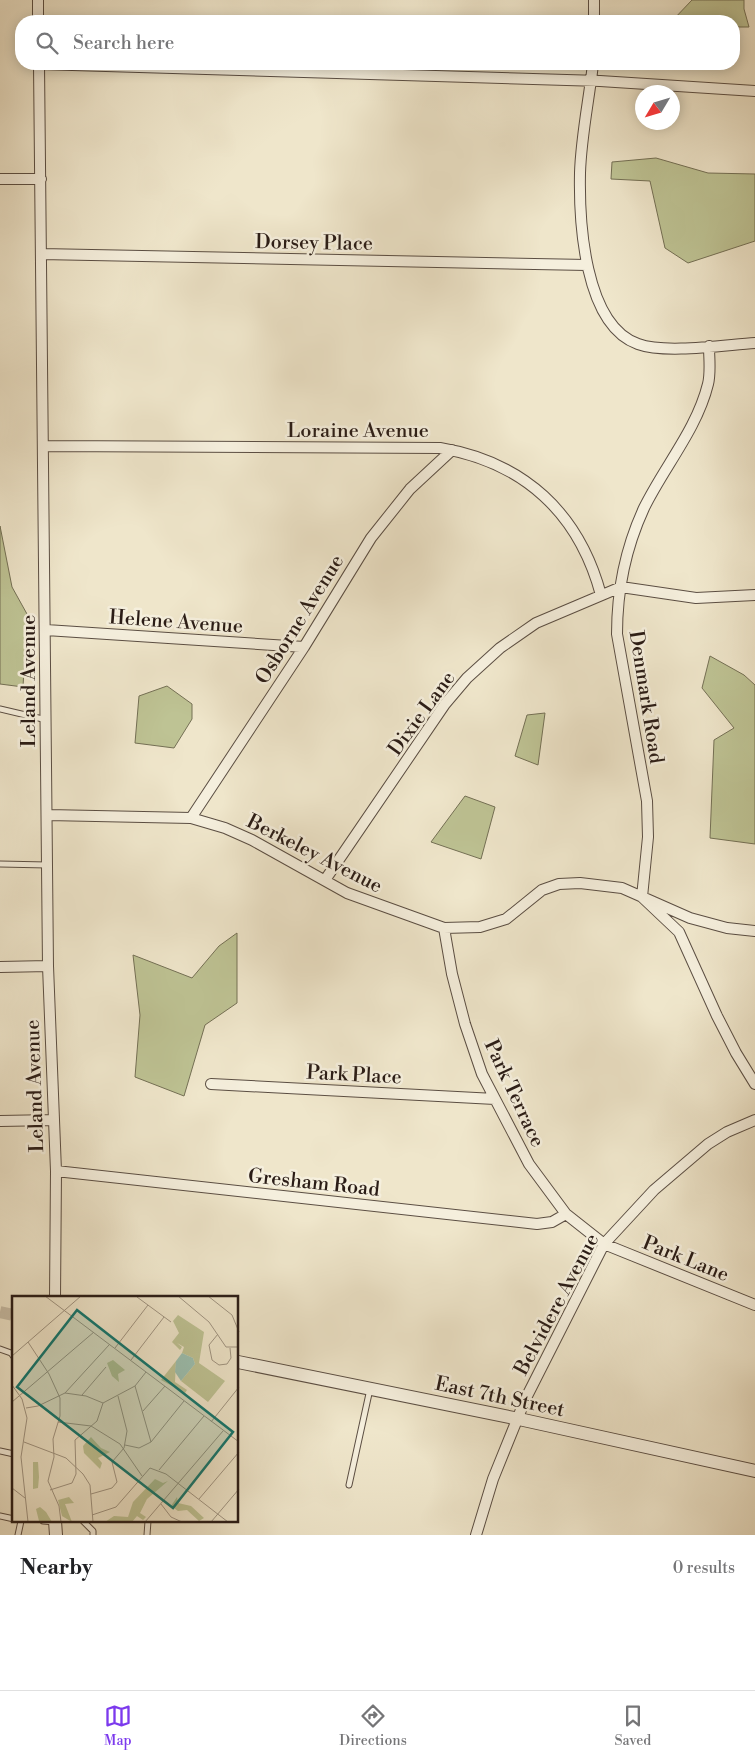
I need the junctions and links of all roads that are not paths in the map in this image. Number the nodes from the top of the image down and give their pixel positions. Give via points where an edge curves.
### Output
1 (38, 0) edge
2 (594, 0) edge
3 (38, 15) edge
4 (594, 15) edge
5 (39, 70) edge
6 (234, 70) edge
7 (593, 70) edge
8 (591, 81) junction
9 (755, 91) edge
10 (0, 179) edge
11 (40, 179) junction
12 (42, 254) junction
13 (587, 265) junction
14 (755, 343) edge
15 (709, 346) junction
16 (44, 446) junction
17 (452, 450) junction
18 (622, 587) junction
19 (601, 595) junction
20 (755, 595) edge
21 (46, 630) junction
22 (304, 647) junction
23 (0, 709) edge
24 (47, 720) junction
25 (48, 815) junction
26 (191, 818) junction
27 (0, 864) edge
28 (48, 864) junction
29 (325, 880) junction
30 (642, 897) junction
31 (444, 928) junction
32 (755, 931) edge
33 (48, 966) junction
34 (0, 967) edge
35 (211, 1084) dead end
36 (755, 1084) edge
37 (495, 1099) junction
38 (0, 1120) edge
39 (53, 1120) junction
40 (755, 1120) edge
41 (56, 1171) junction
42 (566, 1214) junction
43 (604, 1244) junction
44 (55, 1296) edge
45 (755, 1305) edge
46 (0, 1349) edge
47 (12, 1354) edge
48 (239, 1362) edge
49 (370, 1388) junction
50 (519, 1419) junction
51 (755, 1471) edge
52 (349, 1485) dead end
53 (21, 1522) edge
54 (56, 1522) edge
55 (84, 1522) edge
56 (148, 1522) edge
57 (18, 1535) edge
58 (56, 1535) edge
59 (93, 1535) edge
60 (147, 1535) edge
61 (476, 1535) edge

1 - 3 street
2 - 4 street
5 - 11 street, Leland Avenue
6 - 8 street
7 - 8 street
8 - 9 street
8 - 13 street via 580,172
10 - 11 street
11 - 12 street, Leland Avenue
12 - 13 street, Dorsey Place
12 - 16 street, Leland Avenue
13 - 15 street via 604,312 618,332 638,344 669,348
14 - 15 street
15 - 18 street, Denmark Road via 708,382 700,409 635,529
16 - 17 street, Loraine Avenue
16 - 21 street, Leland Avenue
17 - 19 street, Loraine Avenue via 496,464 544,496 580,541
17 - 22 street, Osborne Avenue via 410,489 371,538
18 - 19 street, Dixie Lane
18 - 20 street, Dixie Lane via 696,598
18 - 30 street, Denmark Road via 617,610 619,653 647,801 648,838
19 - 29 street, Dixie Lane via 536,623 500,648 467,678 445,704
21 - 22 street, Helene Avenue
21 - 24 street, Leland Avenue
22 - 26 street, Osborne Avenue
23 - 24 lane
24 - 25 street, Leland Avenue
25 - 26 street, Berkeley Avenue
25 - 28 street, Leland Avenue
26 - 29 street, Berkeley Avenue via 252,840
27 - 28 lane
28 - 33 street, Leland Avenue
29 - 31 street, Berkeley Avenue via 363,899
30 - 31 street, Berkeley Avenue via 622,888 559,884 542,890 506,919 480,927
30 - 32 street, Berkeley Avenue via 690,918 727,928
30 - 36 street via 671,923 683,939 717,1016
31 - 37 street, Park Terrace via 465,1024 482,1074
33 - 34 street
33 - 39 street, Leland Avenue
35 - 37 street, Park Place
37 - 42 street, Park Terrace via 529,1164
38 - 39 street
39 - 41 street, Leland Avenue
40 - 43 street, Belvidere Avenue via 708,1144 654,1190
41 - 42 street, Gresham Road via 537,1224 552,1222
41 - 44 street, Leland Avenue
42 - 43 street, Park Terrace
43 - 45 street, Park Lane
43 - 50 street, Belvidere Avenue via 525,1400
46 - 47 lane
48 - 49 street, East 7th Street
49 - 50 street, East 7th Street
49 - 52 lane
50 - 51 street, East 7th Street
50 - 61 street, Belvidere Avenue via 493,1479
53 - 57 lane
54 - 58 street
55 - 59 lane
56 - 60 lane

